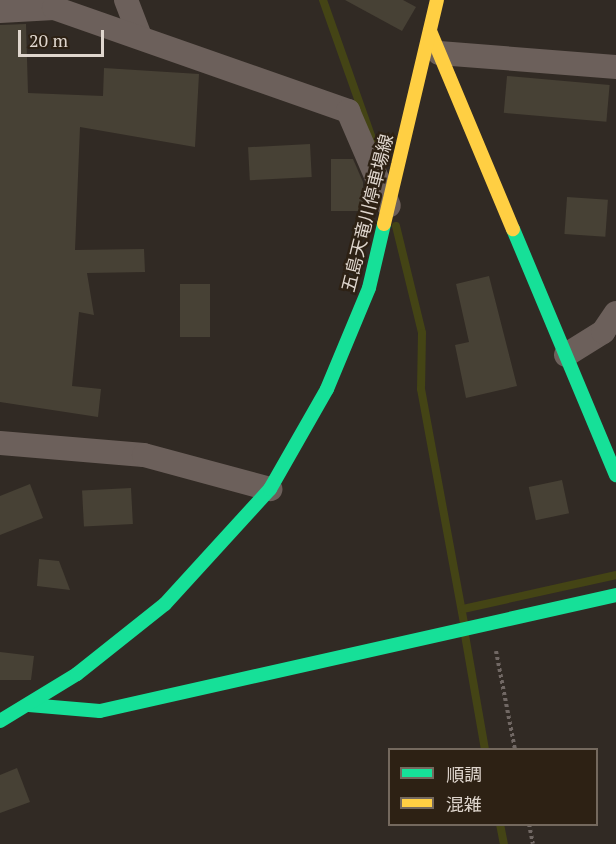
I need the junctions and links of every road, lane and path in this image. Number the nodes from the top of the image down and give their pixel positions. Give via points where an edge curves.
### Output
1 (126, 0) edge
2 (437, 0) edge
3 (0, 11) edge
4 (430, 31) junction
5 (140, 37) junction
6 (439, 53) junction
7 (616, 67) edge
8 (392, 195) junction
9 (616, 312) edge
10 (566, 355) junction
11 (0, 443) edge
12 (616, 475) edge
13 (270, 489) junction
14 (616, 595) edge
15 (487, 625) junction
16 (29, 705) junction
17 (0, 721) edge
18 (515, 748) edge
19 (530, 826) edge
20 (533, 844) edge

1 - 5 street
2 - 4 street, 五島天竜川停車場線
3 - 5 street via 54,8
4 - 6 street
4 - 8 street, 五島天竜川停車場線
5 - 8 street via 348,111
6 - 7 street
6 - 10 street
8 - 13 street, 五島天竜川停車場線 via 369,288 336,369
9 - 10 street via 603,332
10 - 12 street
11 - 13 street via 144,455
13 - 16 street, 五島天竜川停車場線 via 229,540 165,604
14 - 15 street
15 - 16 street via 100,711
15 - 18 path
16 - 17 street, 五島天竜川停車場線
19 - 20 path

